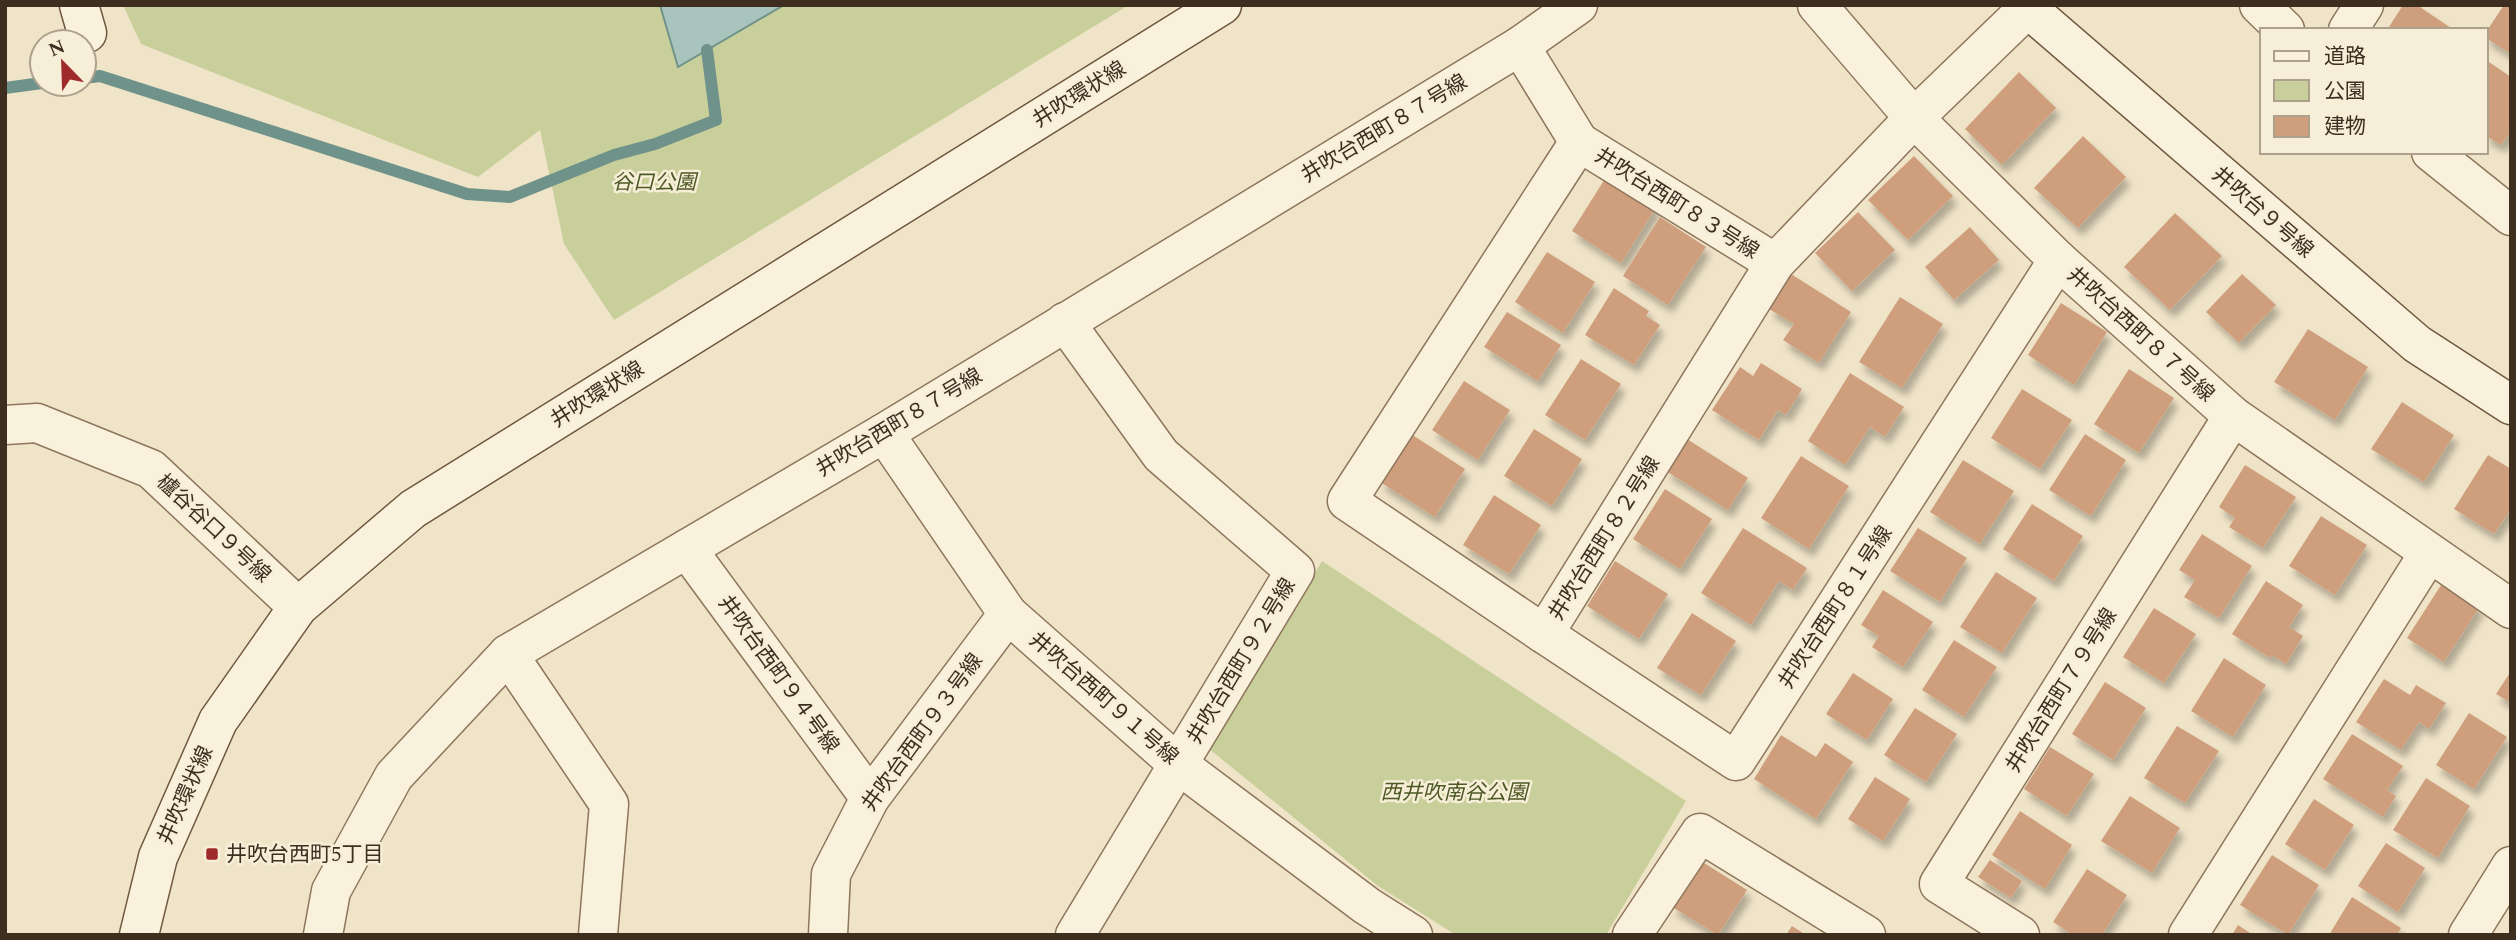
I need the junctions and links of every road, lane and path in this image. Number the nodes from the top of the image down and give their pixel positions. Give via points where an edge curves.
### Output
1 (1222, 5) edge
2 (1578, 5) edge
3 (1817, 5) edge
4 (2259, 5) edge
5 (2364, 5) edge
6 (2027, 6) edge
7 (2283, 28) edge
8 (2349, 28) edge
9 (1520, 46) junction
10 (1914, 118) junction
11 (1580, 142) junction
12 (2434, 154) edge
13 (2510, 214) edge
14 (2058, 260) junction
15 (1775, 263) junction
16 (1065, 322) junction
17 (2511, 405) edge
18 (2233, 416) junction
19 (5, 425) edge
20 (884, 432) junction
21 (687, 549) junction
22 (2429, 553) junction
23 (298, 607) junction
24 (2511, 609) edge
25 (1008, 614) junction
26 (1544, 634) junction
27 (508, 654) junction
28 (1179, 765) junction
29 (870, 799) junction
30 (2511, 866) edge
31 (1359, 920) edge
32 (139, 935) edge
33 (323, 935) edge
34 (598, 935) edge
35 (828, 935) edge
36 (1075, 935) edge
37 (1413, 935) edge
38 (1632, 935) edge
39 (1866, 935) edge
40 (2020, 935) edge
41 (2188, 935) edge
42 (2468, 935) edge

1 - 23 street, 井吹環状線 via 413,509
2 - 9 street, 井吹台西町８７号線
3 - 10 street, 井吹台西町８７号線
4 - 7 street
5 - 8 street
6 - 10 street, 井吹台西町８２号線
6 - 17 street, 井吹台９号線 via 2417,344
9 - 11 street
9 - 16 street, 井吹台西町８７号線
10 - 14 street, 井吹台西町８７号線
10 - 15 street, 井吹台西町８２号線
11 - 15 street, 井吹台西町８３号線
11 - 26 street, 井吹台西町８２号線 via 1347,501
12 - 13 street
14 - 18 street, 井吹台西町８７号線
14 - 26 street, 井吹台西町８１号線 via 1736,761
15 - 26 street, 井吹台西町８２号線
16 - 20 street, 井吹台西町８７号線
16 - 28 street, 井吹台西町９２号線 via 1161,455 1295,571
18 - 22 street, 井吹台西町８７号線
18 - 40 street, 井吹台西町７９号線 via 1939,884
19 - 23 street, 櫨谷谷口９号線 via 37,423 151,469
20 - 21 street, 井吹台西町８７号線
20 - 25 street, 井吹台西町９１号線
21 - 27 street, 井吹台西町８７号線
21 - 29 street, 井吹台西町９４号線
22 - 24 street, 井吹台西町８７号線
22 - 41 street
23 - 32 street, 井吹環状線 via 218,720 158,857
25 - 28 street, 井吹台西町９１号線
25 - 29 street, 井吹台西町９３号線
27 - 33 street, 井吹台西町８７号線 via 394,776 331,891
27 - 34 street via 609,804
28 - 31 street, 井吹台西町９１号線
28 - 36 street, 井吹台西町９２号線
29 - 35 street, 井吹台西町９３号線 via 831,874
30 - 42 street
31 - 37 street, 井吹台西町９１号線
38 - 39 street via 1700,833

